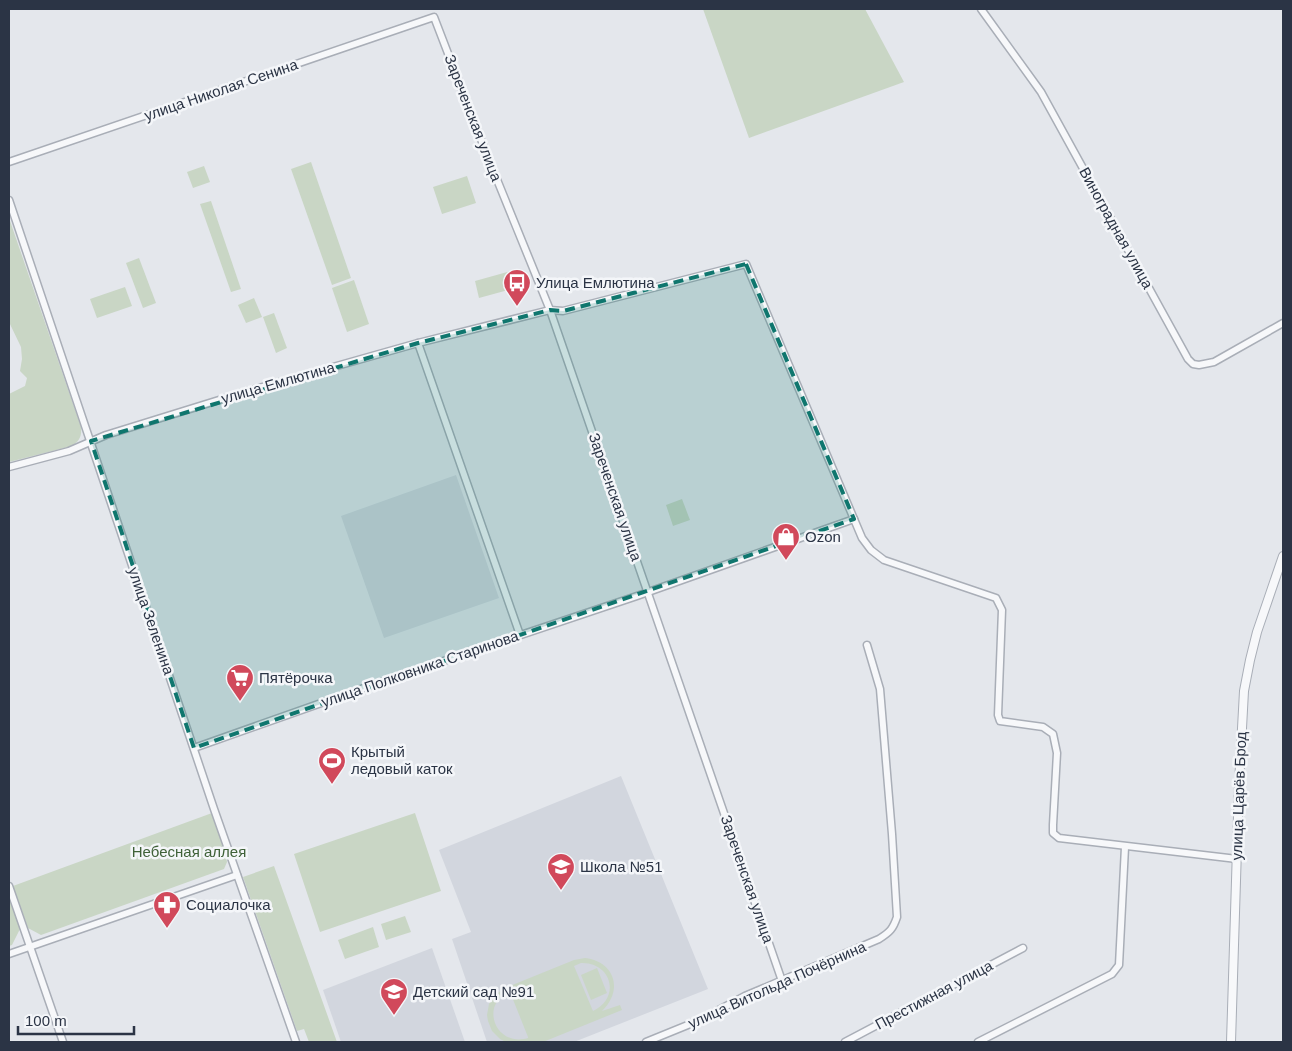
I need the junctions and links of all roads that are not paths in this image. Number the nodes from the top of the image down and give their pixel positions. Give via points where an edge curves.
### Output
1 (981, 9) edge
2 (434, 17) joint
3 (9, 162) edge
4 (9, 200) edge
5 (550, 310) junction
6 (1283, 323) edge
7 (418, 343) junction
8 (91, 441) junction
9 (9, 467) edge
10 (854, 519) junction
11 (1283, 556) edge
12 (647, 592) junction
13 (520, 635) junction
14 (866, 646) dead end
15 (194, 748) junction
16 (1125, 847) junction
17 (1237, 859) junction
18 (237, 875) junction
19 (9, 886) edge
20 (30, 947) junction
21 (1024, 948) dead end
22 (9, 954) edge
23 (782, 981) junction
24 (63, 1042) edge
25 (296, 1042) edge
26 (646, 1042) edge
27 (845, 1042) edge
28 (978, 1042) edge
29 (1228, 1042) edge

1 - 6 street, Виноградная улица via 1041,92 1188,359 1199,365 1214,362
2 - 3 street, улица Николая Сенина
2 - 5 street, Зареченская улица
4 - 8 street, улица Зеленина
5 - 7 street, улица Емлютина
5 - 10 street, улица Емлютина via 563,311 746,264
5 - 12 street, Зареченская улица
7 - 8 street, улица Емлютина via 192,408
7 - 13 street
8 - 9 street, улица Емлютина via 69,451
8 - 15 street, улица Зеленина
10 - 12 street, улица Полковника Старинова
10 - 16 street via 862,538 884,560 996,598 1002,610 998,715 1000,721 1043,727 1053,734 1057,753 1053,833 1059,838
11 - 17 street, улица Царёв Брод via 1246,676
12 - 13 street, улица Полковника Старинова
12 - 23 street, Зареченская улица
13 - 15 street, улица Полковника Старинова
14 - 23 street, улица Витольда Почёрнина via 880,689 897,916 891,931 879,939
15 - 18 street, улица Зеленина
16 - 17 street
16 - 28 street via 1119,965 1112,974
17 - 29 street, улица Царёв Брод
18 - 20 street
18 - 25 street, улица Зеленина
19 - 20 street
20 - 22 street
20 - 24 street
21 - 27 street, Престижная улица
23 - 26 street, улица Витольда Почёрнина

